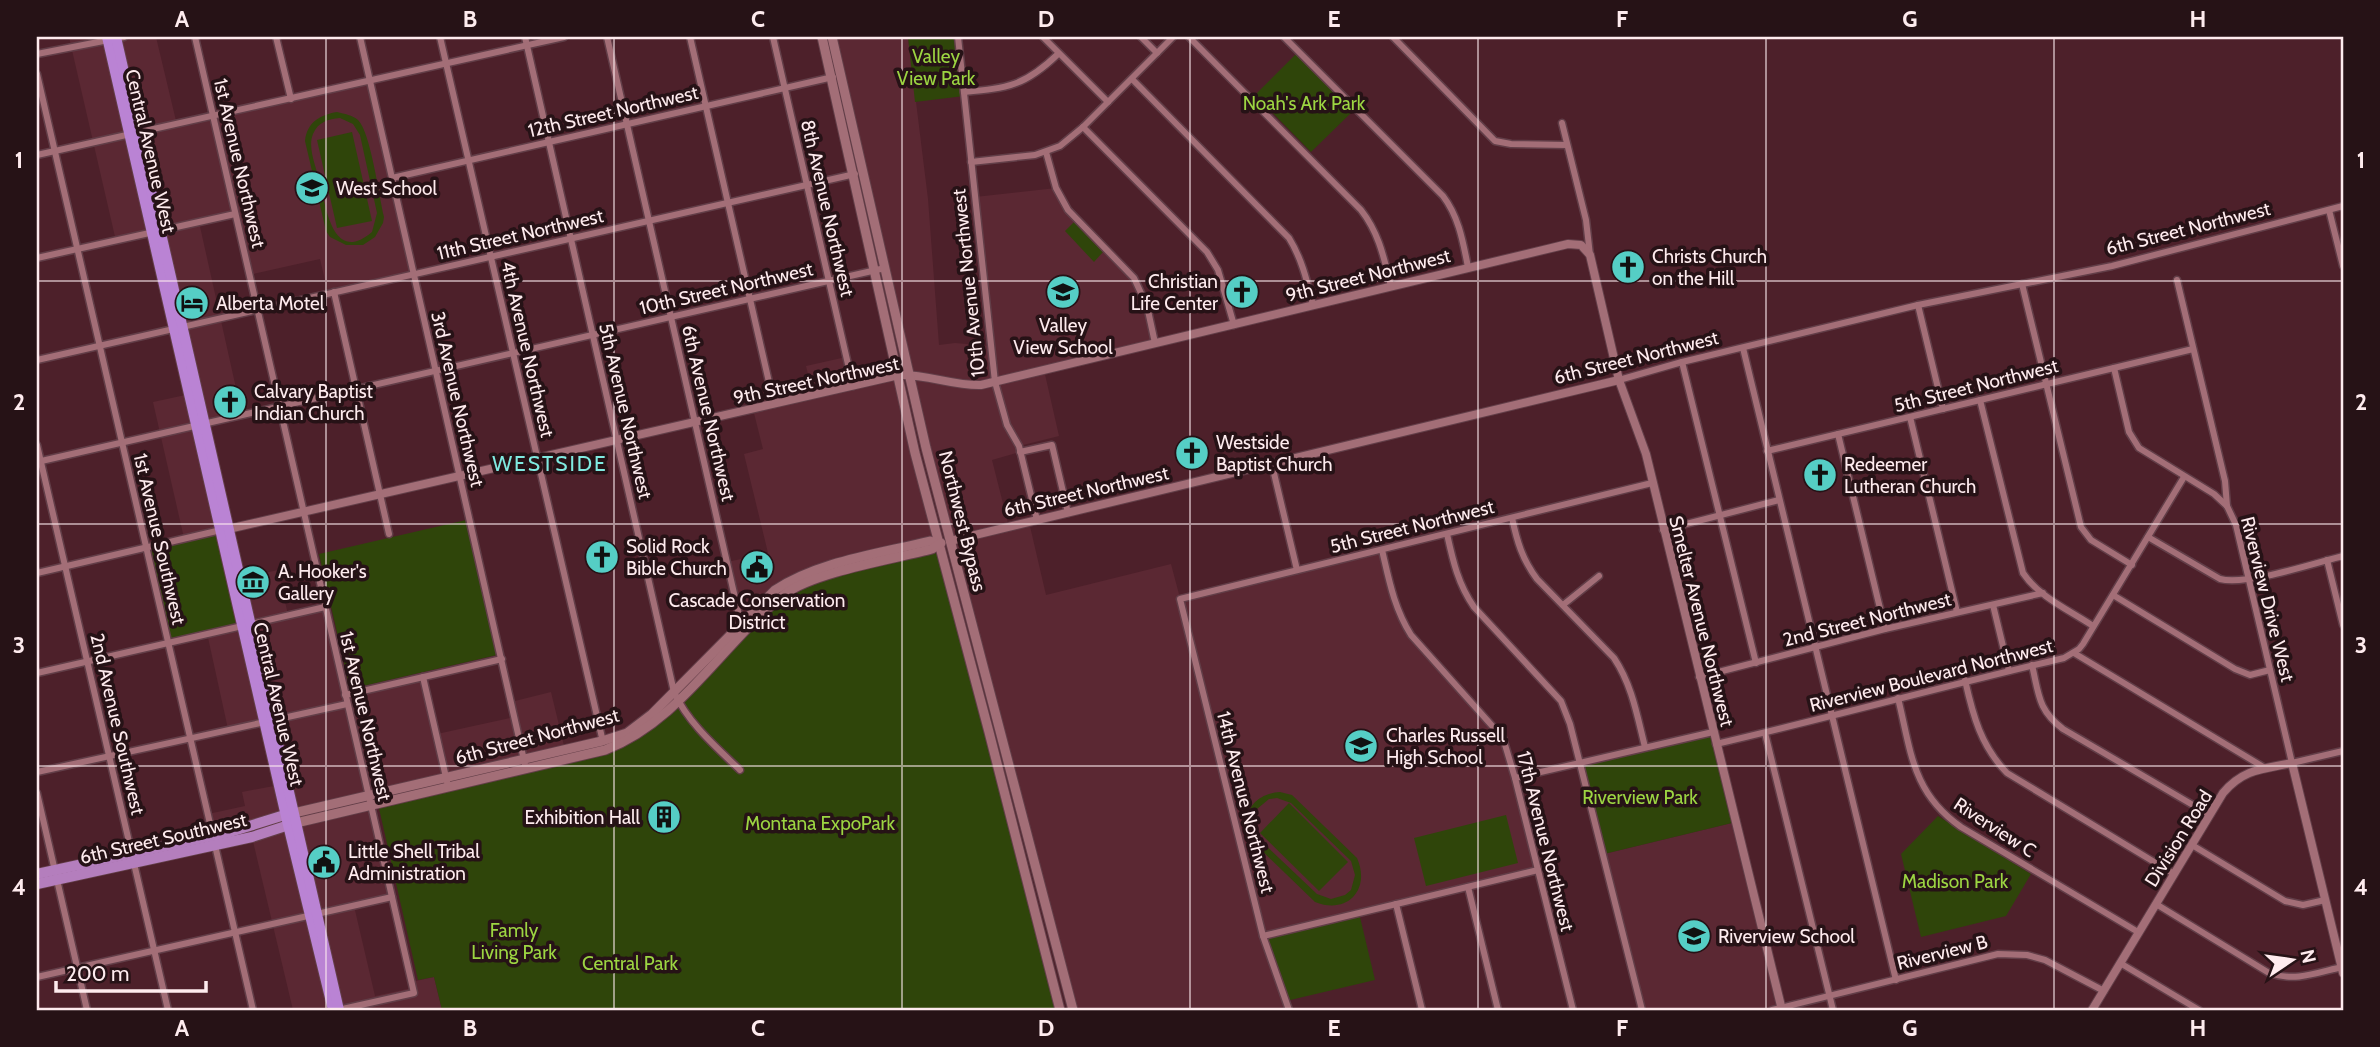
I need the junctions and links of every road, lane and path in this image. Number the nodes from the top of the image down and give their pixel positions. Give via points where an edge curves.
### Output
1 (195, 37) edge
2 (276, 37) edge
3 (359, 37) edge
4 (440, 37) edge
5 (525, 37) edge
6 (564, 37) edge
7 (607, 37) edge
8 (690, 37) edge
9 (773, 37) edge
10 (821, 37) edge
11 (832, 37) edge
12 (958, 37) edge
13 (1043, 37) edge
14 (1141, 37) edge
15 (1173, 37) edge
16 (1189, 37) edge
17 (1284, 37) edge
18 (1393, 37) edge
19 (114, 38) edge
20 (527, 46) junction
21 (1157, 53) junction
22 (37, 54) edge
23 (1058, 54) junction
24 (447, 64) junction
25 (37, 74) edge
26 (836, 76) junction
27 (1132, 79) junction
28 (370, 81) junction
29 (785, 88) junction
30 (964, 92) junction
31 (291, 99) junction
32 (1108, 102) junction
33 (706, 106) junction
34 (213, 117) junction
35 (627, 123) junction
36 (1562, 123) dead end
37 (1083, 127) junction
38 (134, 134) junction
39 (548, 142) junction
40 (1567, 145) junction
41 (54, 151) junction
42 (1046, 152) junction
43 (37, 155) edge
44 (469, 161) junction
45 (971, 162) junction
46 (863, 172) junction
47 (852, 175) junction
48 (392, 178) junction
49 (806, 185) junction
50 (728, 202) junction
51 (2343, 206) edge
52 (2329, 210) junction
53 (235, 214) junction
54 (649, 221) junction
55 (156, 232) junction
56 (571, 238) junction
57 (1581, 245) joint
58 (77, 249) junction
59 (1590, 255) junction
60 (491, 256) junction
61 (37, 258) edge
62 (2343, 265) edge
63 (1468, 267) junction
64 (886, 268) junction
65 (874, 271) junction
66 (414, 274) junction
67 (828, 281) junction
68 (2177, 281) dead end
69 (2022, 284) junction
70 (1391, 286) junction
71 (334, 292) junction
72 (749, 299) junction
73 (1313, 305) junction
74 (1918, 305) junction
75 (257, 310) junction
76 (671, 317) junction
77 (1234, 325) junction
78 (179, 328) junction
79 (593, 334) junction
80 (1155, 343) junction
81 (99, 346) junction
82 (1743, 348) junction
83 (2193, 349) junction
84 (513, 353) junction
85 (37, 360) edge
86 (1682, 362) junction
87 (2114, 368) junction
88 (436, 371) junction
89 (899, 375) junction
90 (910, 375) junction
91 (1619, 380) junction
92 (995, 382) junction
93 (2046, 384) junction
94 (853, 386) junction
95 (356, 389) junction
96 (1980, 400) junction
97 (774, 404) junction
98 (279, 406) junction
99 (1943, 409) junction
100 (1910, 417) junction
101 (695, 422) junction
102 (201, 424) junction
103 (1838, 434) junction
104 (617, 440) junction
105 (122, 442) junction
106 (37, 444) edge
107 (1767, 451) junction
108 (1020, 452) junction
109 (537, 458) junction
110 (39, 461) edge
111 (1272, 465) junction
112 (460, 476) junction
113 (2184, 477) junction
114 (1652, 483) junction
115 (380, 494) junction
116 (1779, 500) junction
117 (2227, 506) junction
118 (303, 512) junction
119 (1068, 513) junction
120 (1720, 515) junction
121 (1512, 518) junction
122 (1037, 520) junction
123 (225, 529) junction
124 (1663, 530) junction
125 (389, 534) dead end
126 (1447, 534) junction
127 (2148, 537) junction
128 (950, 541) junction
129 (938, 544) junction
130 (146, 548) junction
131 (1382, 550) junction
132 (2343, 556) edge
133 (2327, 560) junction
134 (2132, 565) junction
135 (65, 566) junction
136 (1297, 570) junction
137 (37, 573) edge
138 (1599, 576) dead end
139 (2248, 579) junction
140 (2043, 593) junction
141 (2113, 595) junction
142 (1180, 599) joint
143 (1563, 605) junction
144 (1993, 605) junction
145 (325, 607) junction
146 (1958, 612) junction
147 (247, 624) junction
148 (2343, 625) edge
149 (2093, 626) junction
150 (743, 628) junction
151 (1885, 629) junction
152 (168, 642) junction
153 (1815, 647) junction
154 (2074, 653) junction
155 (502, 659) junction
156 (87, 661) junction
157 (1756, 663) junction
158 (2032, 665) junction
159 (2270, 670) junction
160 (2008, 671) junction
161 (37, 673) edge
162 (423, 677) junction
163 (1699, 677) junction
164 (1965, 680) junction
165 (345, 695) junction
166 (676, 697) junction
167 (1898, 698) junction
168 (347, 704) junction
169 (1832, 717) junction
170 (268, 720) junction
171 (1713, 732) junction
172 (1765, 733) junction
173 (190, 737) junction
174 (1716, 744) junction
175 (604, 746) junction
176 (1645, 747) junction
177 (2343, 751) edge
178 (109, 756) junction
179 (1581, 762) junction
180 (2292, 763) junction
181 (525, 764) junction
182 (2264, 768) junction
183 (740, 770) dead end
184 (37, 772) edge
185 (1515, 778) junction
186 (447, 782) junction
187 (37, 793) edge
188 (370, 800) junction
189 (2210, 815) junction
190 (291, 819) junction
191 (214, 840) junction
192 (2192, 845) junction
193 (133, 857) junction
194 (1538, 870) junction
195 (37, 874) edge
196 (2174, 874) junction
197 (56, 875) junction
198 (37, 884) edge
199 (1468, 887) junction
200 (392, 897) junction
201 (2325, 900) junction
202 (1396, 904) junction
203 (2156, 904) junction
204 (314, 915) junction
205 (235, 932) junction
206 (2138, 932) junction
207 (1263, 936) junction
208 (155, 951) junction
209 (2120, 963) junction
210 (77, 968) junction
211 (2343, 969) edge
212 (37, 977) edge
213 (1896, 980) junction
214 (2104, 991) junction
215 (1829, 995) junction
216 (1782, 1009) edge
217 (87, 1010) edge
218 (169, 1010) edge
219 (253, 1010) edge
220 (337, 1010) edge
221 (1060, 1010) edge
222 (1073, 1010) edge
223 (1289, 1010) edge
224 (1422, 1010) edge
225 (1498, 1010) edge
226 (1573, 1010) edge
227 (1642, 1010) edge
228 (1772, 1010) edge
229 (1833, 1010) edge
230 (2092, 1010) edge
231 (2199, 1010) edge

1 - 34 street, 1st Avenue Northwest
2 - 31 street
3 - 28 street, 3rd Avenue Northwest
4 - 24 street, 4th Avenue Northwest
5 - 20 street, 5th Avenue Northwest
6 - 20 street
7 - 35 street, 6th Avenue Northwest
8 - 33 street
9 - 29 street, 8th Avenue Northwest
10 - 26 main road, Northwest Bypass
11 - 26 main road, Northwest Bypass
12 - 30 street, 10th Avenue Northwest
13 - 23 street
14 - 21 street
15 - 21 street
16 - 70 street via 1361,210 1378,237
17 - 63 street via 1451,206
18 - 40 street via 1495,141
19 - 22 street
19 - 38 highway, Central Avenue West
20 - 24 street
20 - 39 street, 5th Avenue Northwest
21 - 27 street
23 - 30 street via 1027,80
23 - 32 street
24 - 28 street
24 - 44 street, 4th Avenue Northwest
25 - 41 street, 1st Avenue Southwest
26 - 29 street, 12th Street Northwest
26 - 46 main road, Northwest Bypass
26 - 47 main road, Northwest Bypass
27 - 32 street
27 - 73 street via 1289,238 1304,269
28 - 31 street
28 - 48 street, 3rd Avenue Northwest
29 - 33 street, 12th Street Northwest
29 - 49 street, 8th Avenue Northwest
30 - 45 street, 10th Avenue Northwest
31 - 34 street
32 - 37 street
33 - 35 street, 12th Street Northwest
33 - 50 street
34 - 38 street
34 - 53 street, 1st Avenue Northwest
35 - 39 street, 12th Street Northwest
35 - 54 street, 6th Avenue Northwest
36 - 40 street
37 - 42 street
37 - 77 street via 1207,252 1222,281
38 - 41 street
38 - 55 highway, Central Avenue West
39 - 44 street, 12th Street Northwest
39 - 56 street, 5th Avenue Northwest
40 - 59 street
41 - 43 street
41 - 58 street, 1st Avenue Southwest
42 - 45 street
42 - 80 street via 1068,210 1141,290
44 - 48 street, 12th Street Northwest
44 - 60 street, 4th Avenue Northwest
45 - 92 street, 10th Avenue Northwest
46 - 47 street, 11th Street Northwest
46 - 64 main road, Northwest Bypass
47 - 49 street, 11th Street Northwest
47 - 65 main road, Northwest Bypass
48 - 66 street, 3rd Avenue Northwest
49 - 50 street, 11th Street Northwest
49 - 67 street, 8th Avenue Northwest
50 - 54 street, 11th Street Northwest
50 - 72 street
51 - 52 street, 6th Street Northwest
52 - 62 street
52 - 69 street, 6th Street Northwest via 2112,266
53 - 55 street
53 - 75 street, 1st Avenue Northwest
54 - 56 street, 11th Street Northwest
54 - 76 street, 6th Avenue Northwest
55 - 58 street
55 - 78 highway, Central Avenue West
56 - 60 street, 11th Street Northwest
56 - 79 street, 5th Avenue Northwest
57 - 59 street, Smelter Avenue Northwest
57 - 63 street, 9th Street Northwest
58 - 61 street
58 - 81 street, 1st Avenue Southwest
59 - 91 street, Smelter Avenue Northwest
60 - 66 street, 11th Street Northwest
60 - 84 street, 4th Avenue Northwest
63 - 70 street, 9th Street Northwest
64 - 65 street, 10th Street Northwest
64 - 90 main road, Northwest Bypass
65 - 67 street, 10th Street Northwest
65 - 89 main road, Northwest Bypass
66 - 71 street, 11th Street Northwest
66 - 88 street, 3rd Avenue Northwest
67 - 72 street, 10th Street Northwest
67 - 94 street, 8th Avenue Northwest
68 - 83 street
69 - 74 street, 6th Street Northwest
69 - 93 street
70 - 73 street, 9th Street Northwest
71 - 75 street, 11th Street Northwest
71 - 95 street
72 - 76 street, 10th Street Northwest
72 - 97 street
73 - 77 street, 9th Street Northwest
74 - 82 street, 6th Street Northwest
74 - 99 street
75 - 78 street, 11th Street Northwest
75 - 98 street, 1st Avenue Northwest
76 - 79 street, 10th Street Northwest
76 - 101 street, 6th Avenue Northwest
77 - 80 street, 9th Street Northwest
78 - 81 street, 11th Street Northwest
78 - 102 highway, Central Avenue West
79 - 84 street, 10th Street Northwest
79 - 104 street, 5th Avenue Northwest
80 - 92 street, 9th Street Northwest
81 - 85 street, 11th Street Northwest
81 - 105 street, 1st Avenue Southwest
82 - 86 street, 6th Street Northwest
82 - 107 street
83 - 87 street, 5th Street Northwest
83 - 117 street
84 - 88 street, 10th Street Northwest
84 - 109 street, 4th Avenue Northwest
86 - 91 street, 6th Street Northwest
86 - 120 street
87 - 93 street, 5th Street Northwest
87 - 113 street, Riverview Drive West via 2129,432 2139,449
88 - 95 street, 10th Street Northwest
88 - 112 street, 3rd Avenue Northwest
89 - 90 street, 9th Street Northwest
89 - 94 street, 9th Street Northwest
89 - 129 main road, Northwest Bypass
90 - 92 street, 9th Street Northwest via 971,386
90 - 128 main road, Northwest Bypass
91 - 111 street, 6th Street Northwest
91 - 114 street, Smelter Avenue Northwest
92 - 108 street, 10th Avenue Northwest
93 - 96 street, 5th Street Northwest
93 - 134 street via 2081,527 2091,540
94 - 97 street, 9th Street Northwest
95 - 98 street, 10th Street Northwest
95 - 115 street
96 - 99 street, 5th Street Northwest
96 - 140 street via 2019,561 2029,581
97 - 101 street, 9th Street Northwest
98 - 102 street, 10th Street Northwest
98 - 118 street, 1st Avenue Northwest
99 - 100 street, 5th Street Northwest
100 - 103 street, 5th Street Northwest
100 - 146 street
101 - 104 street, 9th Street Northwest
101 - 150 street, 6th Avenue Northwest
102 - 105 street, 10th Street Northwest
102 - 123 highway, Central Avenue West
103 - 107 street, 5th Street Northwest
103 - 151 street
104 - 109 street, 9th Street Northwest
104 - 166 street, 5th Avenue Northwest
105 - 110 street, 10th Street Northwest
105 - 130 street, 1st Avenue Southwest
106 - 110 street, 2nd Avenue Southwest
107 - 116 street
108 - 119 street via 1052,445
108 - 122 street, 10th Avenue Northwest
109 - 112 street, 9th Street Northwest
109 - 175 street, 4th Avenue Northwest
110 - 135 street, 2nd Avenue Southwest
111 - 119 street, 6th Street Northwest
111 - 136 street
112 - 115 street, 9th Street Northwest
112 - 155 street, 3rd Avenue Northwest
113 - 117 street, Riverview Drive West
113 - 127 street, Riverview Boulevard Northwest
114 - 121 street, 5th Street Northwest
114 - 124 street, Smelter Avenue Northwest
115 - 118 street, 9th Street Northwest
115 - 125 street
116 - 120 street
116 - 153 street
117 - 139 street, Riverview Drive West
118 - 123 street, 9th Street Northwest
118 - 145 street, 1st Avenue Northwest
119 - 122 street, 6th Street Northwest
120 - 124 street
120 - 157 street
121 - 126 street, 5th Street Northwest
121 - 143 street via 1526,564
122 - 128 street, 6th Street Northwest
123 - 130 street
123 - 147 highway, Central Avenue West
124 - 163 street, Smelter Avenue Northwest
126 - 131 street, 5th Street Northwest
126 - 179 street via 1462,591 1560,701
127 - 134 street, Riverview Boulevard Northwest
127 - 139 street via 2220,579
128 - 129 main road, 6th Street Northwest
128 - 222 main road, Northwest Bypass
129 - 150 main road, 6th Street Northwest via 808,582
129 - 221 main road, Northwest Bypass
130 - 135 street
130 - 152 street, 1st Avenue Southwest
131 - 136 street, 5th Street Northwest
131 - 185 street, 17th Avenue Northwest via 1401,620 1503,738
132 - 133 street
133 - 139 street
133 - 148 street
134 - 141 street, Riverview Boulevard Northwest
135 - 137 street
135 - 156 street, 2nd Avenue Southwest
136 - 142 street, 5th Street Northwest
138 - 143 street
139 - 159 street, Riverview Drive West
140 - 144 street, 2nd Street Northwest
140 - 149 street
141 - 149 street, Riverview Boulevard Northwest
141 - 159 street via 2235,670 2250,675
142 - 207 street, 14th Avenue Northwest
143 - 176 street via 1624,674
144 - 146 street, 2nd Street Northwest
144 - 160 street
145 - 147 street
145 - 165 street, 1st Avenue Northwest
146 - 151 street, 2nd Street Northwest
147 - 152 street
147 - 170 highway, Central Avenue West
149 - 154 street, Riverview Boulevard Northwest
150 - 166 main road, 6th Street Northwest
151 - 153 street, 2nd Street Northwest
152 - 156 street
152 - 173 street, 1st Avenue Southwest
153 - 157 street, 2nd Street Northwest
153 - 169 street
154 - 158 street, Riverview Boulevard Northwest
154 - 182 street
155 - 162 street
155 - 181 street, 3rd Avenue Northwest
156 - 161 street
156 - 178 street, 2nd Avenue Southwest
157 - 163 street, 2nd Street Northwest
158 - 160 street, Riverview Boulevard Northwest
158 - 189 street via 2047,717
159 - 180 street, Riverview Drive West
160 - 164 street, Riverview Boulevard Northwest
162 - 165 street
162 - 186 street
163 - 171 street, Smelter Avenue Northwest
164 - 167 street, Riverview Boulevard Northwest
164 - 196 street via 1982,740 2007,773
165 - 168 street, 1st Avenue Northwest
166 - 175 main road, 6th Street Northwest via 641,733
166 - 183 street, 5th Avenue Northwest via 698,728
167 - 169 street, Riverview Boulevard Northwest
167 - 206 street, Riverview C via 1920,782 1938,809
168 - 170 street
168 - 188 street, 1st Avenue Northwest
169 - 172 street, Riverview Boulevard Northwest
169 - 213 street
170 - 173 street
170 - 190 highway, Central Avenue West
171 - 174 street, Smelter Avenue Northwest
171 - 176 street
172 - 174 street, Riverview Boulevard Northwest
172 - 215 street
173 - 178 street
173 - 191 street, 1st Avenue Southwest
174 - 216 street, Smelter Avenue Northwest
175 - 181 main road, 6th Street Northwest
176 - 179 street
177 - 180 street, Division Road
178 - 184 street
178 - 193 street, 2nd Avenue Southwest
179 - 185 street
179 - 227 street
180 - 182 street, Division Road
180 - 201 street
181 - 186 main road, 6th Street Northwest
182 - 189 street, Division Road via 2234,780
185 - 194 street, 17th Avenue Northwest
186 - 188 main road, 6th Street Northwest
187 - 197 street
188 - 190 main road, 6th Street Northwest
188 - 200 street, 1st Avenue Northwest
189 - 192 street, Division Road
190 - 191 main road, 6th Street Southwest via 230,832
190 - 204 highway, Central Avenue West
191 - 193 main road, 6th Street Southwest
191 - 205 street, 1st Avenue Southwest
192 - 196 street, Division Road
192 - 201 street via 2285,901 2303,905
193 - 197 main road, 6th Street Southwest
193 - 208 street, 2nd Avenue Southwest
194 - 199 street
194 - 226 street, 17th Avenue Northwest
195 - 197 main road, 6th Street Southwest
196 - 203 street, Division Road
197 - 198 main road, 6th Street Southwest
197 - 210 street
199 - 202 street
199 - 225 street
200 - 204 street
200 - 220 street, 1st Avenue Northwest via 414,993
201 - 211 street
202 - 207 street
202 - 224 street
203 - 206 street, Division Road
203 - 211 street via 2269,973 2284,978
204 - 205 street
204 - 220 highway, Central Avenue West
205 - 208 street
205 - 219 street, 1st Avenue Southwest
206 - 209 street, Division Road
207 - 223 street, 14th Avenue Northwest
208 - 210 street
208 - 218 street, 2nd Avenue Southwest
209 - 214 street, Division Road
209 - 231 street
210 - 212 street
210 - 217 street
213 - 214 street, Riverview B via 1998,954 2027,955 2059,965
213 - 215 street, Riverview B
214 - 230 street, Division Road
215 - 216 street, Riverview B
215 - 229 street
216 - 228 street, Riverview B

